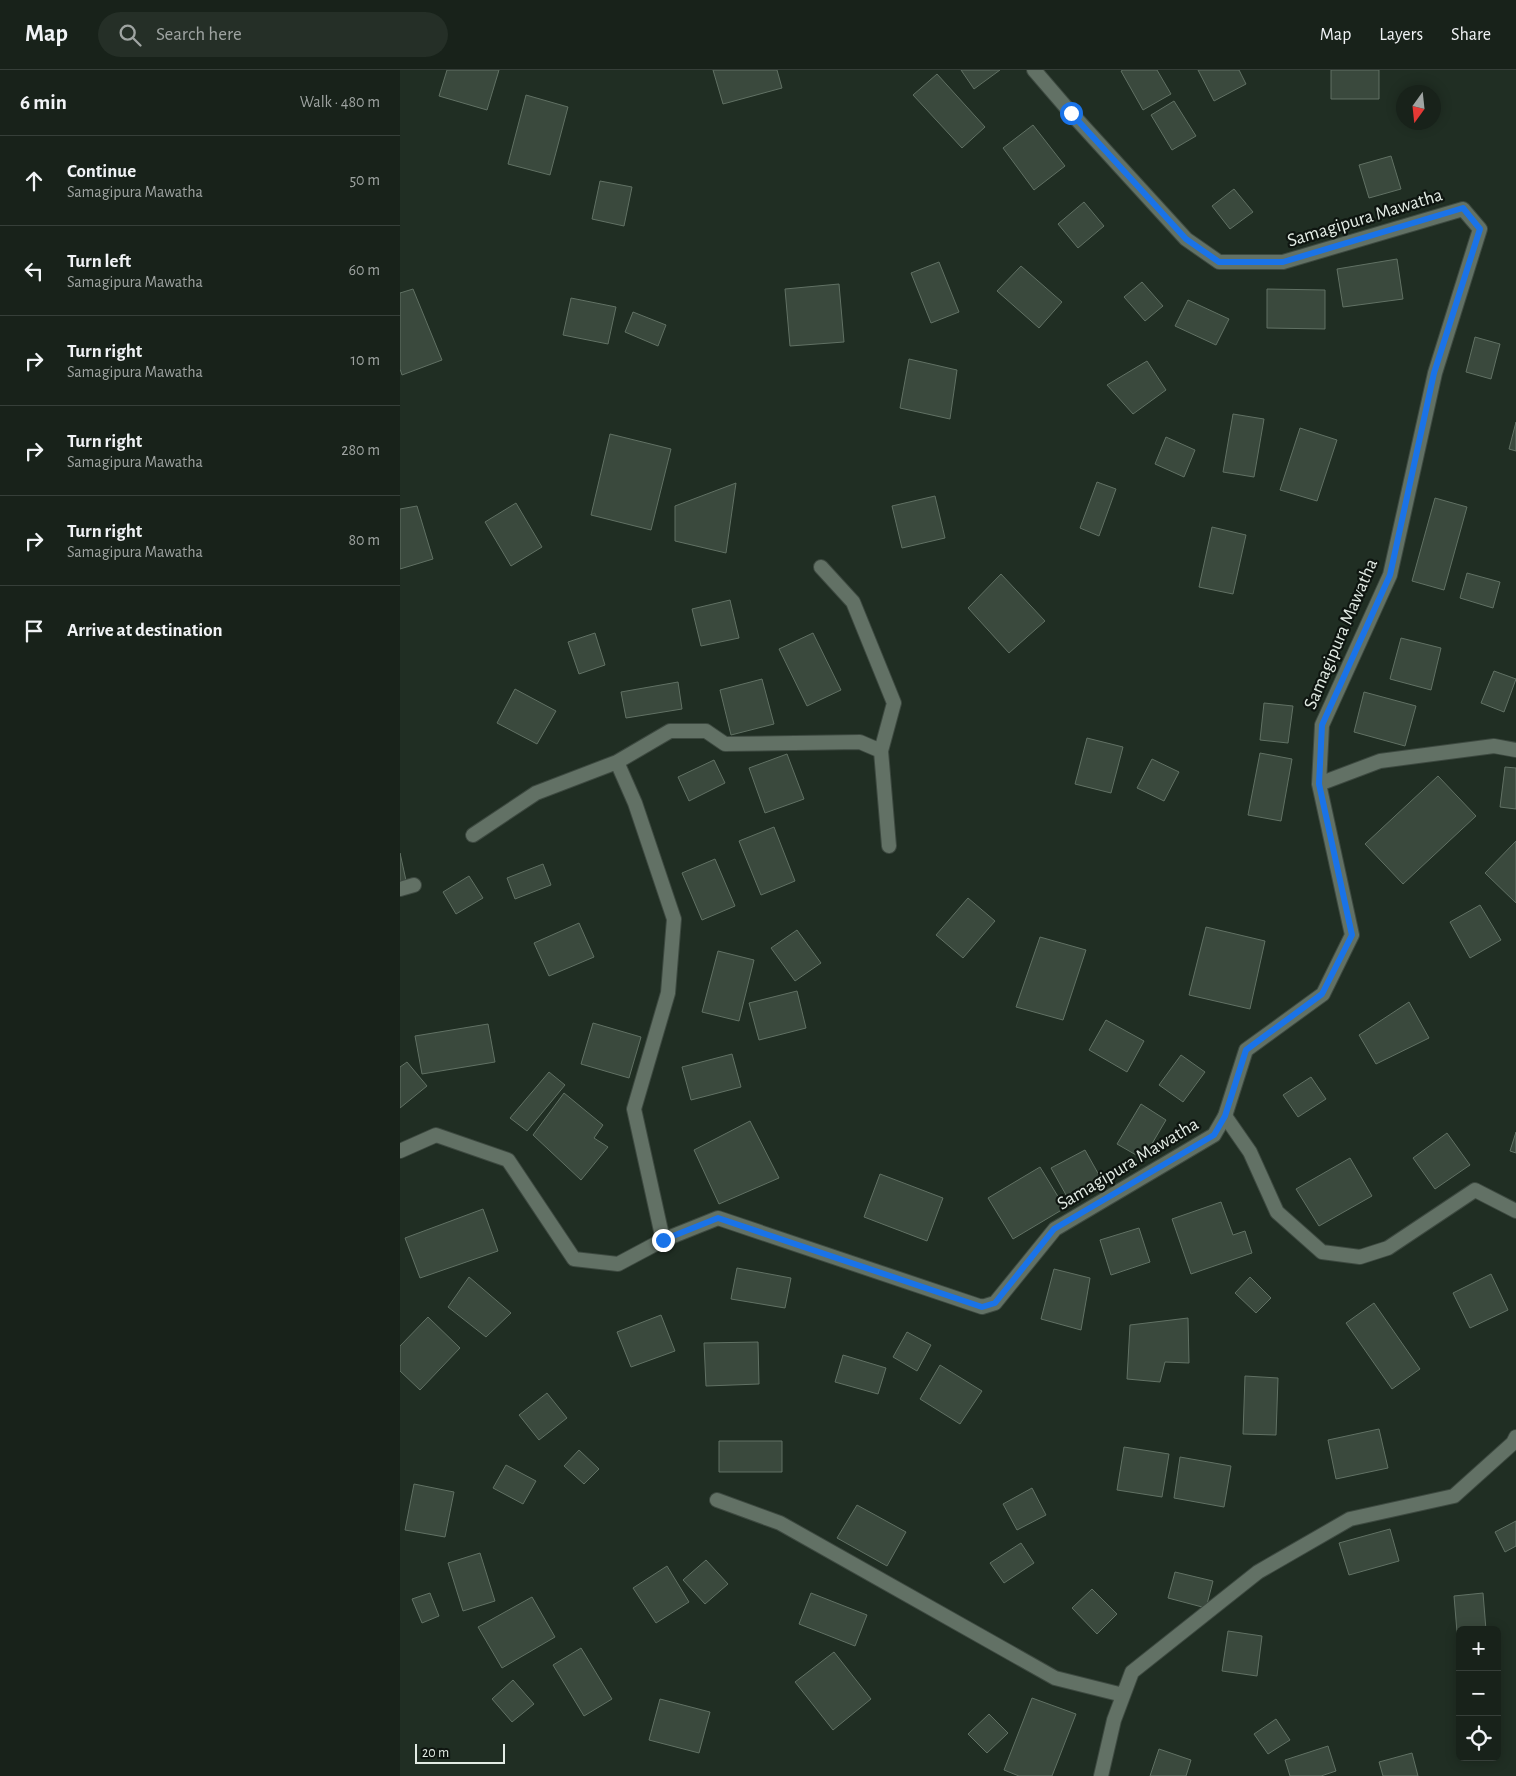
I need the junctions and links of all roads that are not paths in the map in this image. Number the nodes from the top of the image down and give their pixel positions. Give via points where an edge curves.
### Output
1 (1034, 70) edge
2 (821, 567) dead end
3 (1516, 750) edge
4 (881, 751) junction
5 (617, 762) junction
6 (1319, 784) junction
7 (473, 835) dead end
8 (889, 846) dead end
9 (414, 885) dead end
10 (400, 889) edge
11 (1225, 1116) junction
12 (400, 1151) edge
13 (1516, 1211) edge
14 (663, 1240) junction
15 (1516, 1437) edge
16 (717, 1500) dead end
17 (1123, 1695) junction
18 (1101, 1776) edge

1 - 6 street, Samagipura Mawatha via 1186,239 1219,262 1283,262 1463,208 1480,229 1434,373 1390,575 1322,725
2 - 4 street via 853,602 894,703
3 - 6 street via 1494,746 1380,761
4 - 5 street via 860,742 725,744 706,731 670,731
4 - 8 street
5 - 7 street via 536,793
5 - 14 street via 635,803 674,919 668,993 634,1109
6 - 11 street, Samagipura Mawatha via 1352,935 1322,994 1246,1050
9 - 10 street
11 - 13 street via 1250,1152 1276,1212 1322,1252 1360,1257 1388,1248 1475,1190
11 - 14 street, Samagipura Mawatha via 1214,1135 1054,1229 995,1303 982,1307 718,1218
12 - 14 street, Samagipura Mawatha via 436,1135 508,1160 574,1259 618,1264
15 - 17 street via 1454,1496 1350,1519 1258,1572 1132,1672
16 - 17 street via 780,1523 1056,1678
17 - 18 street

